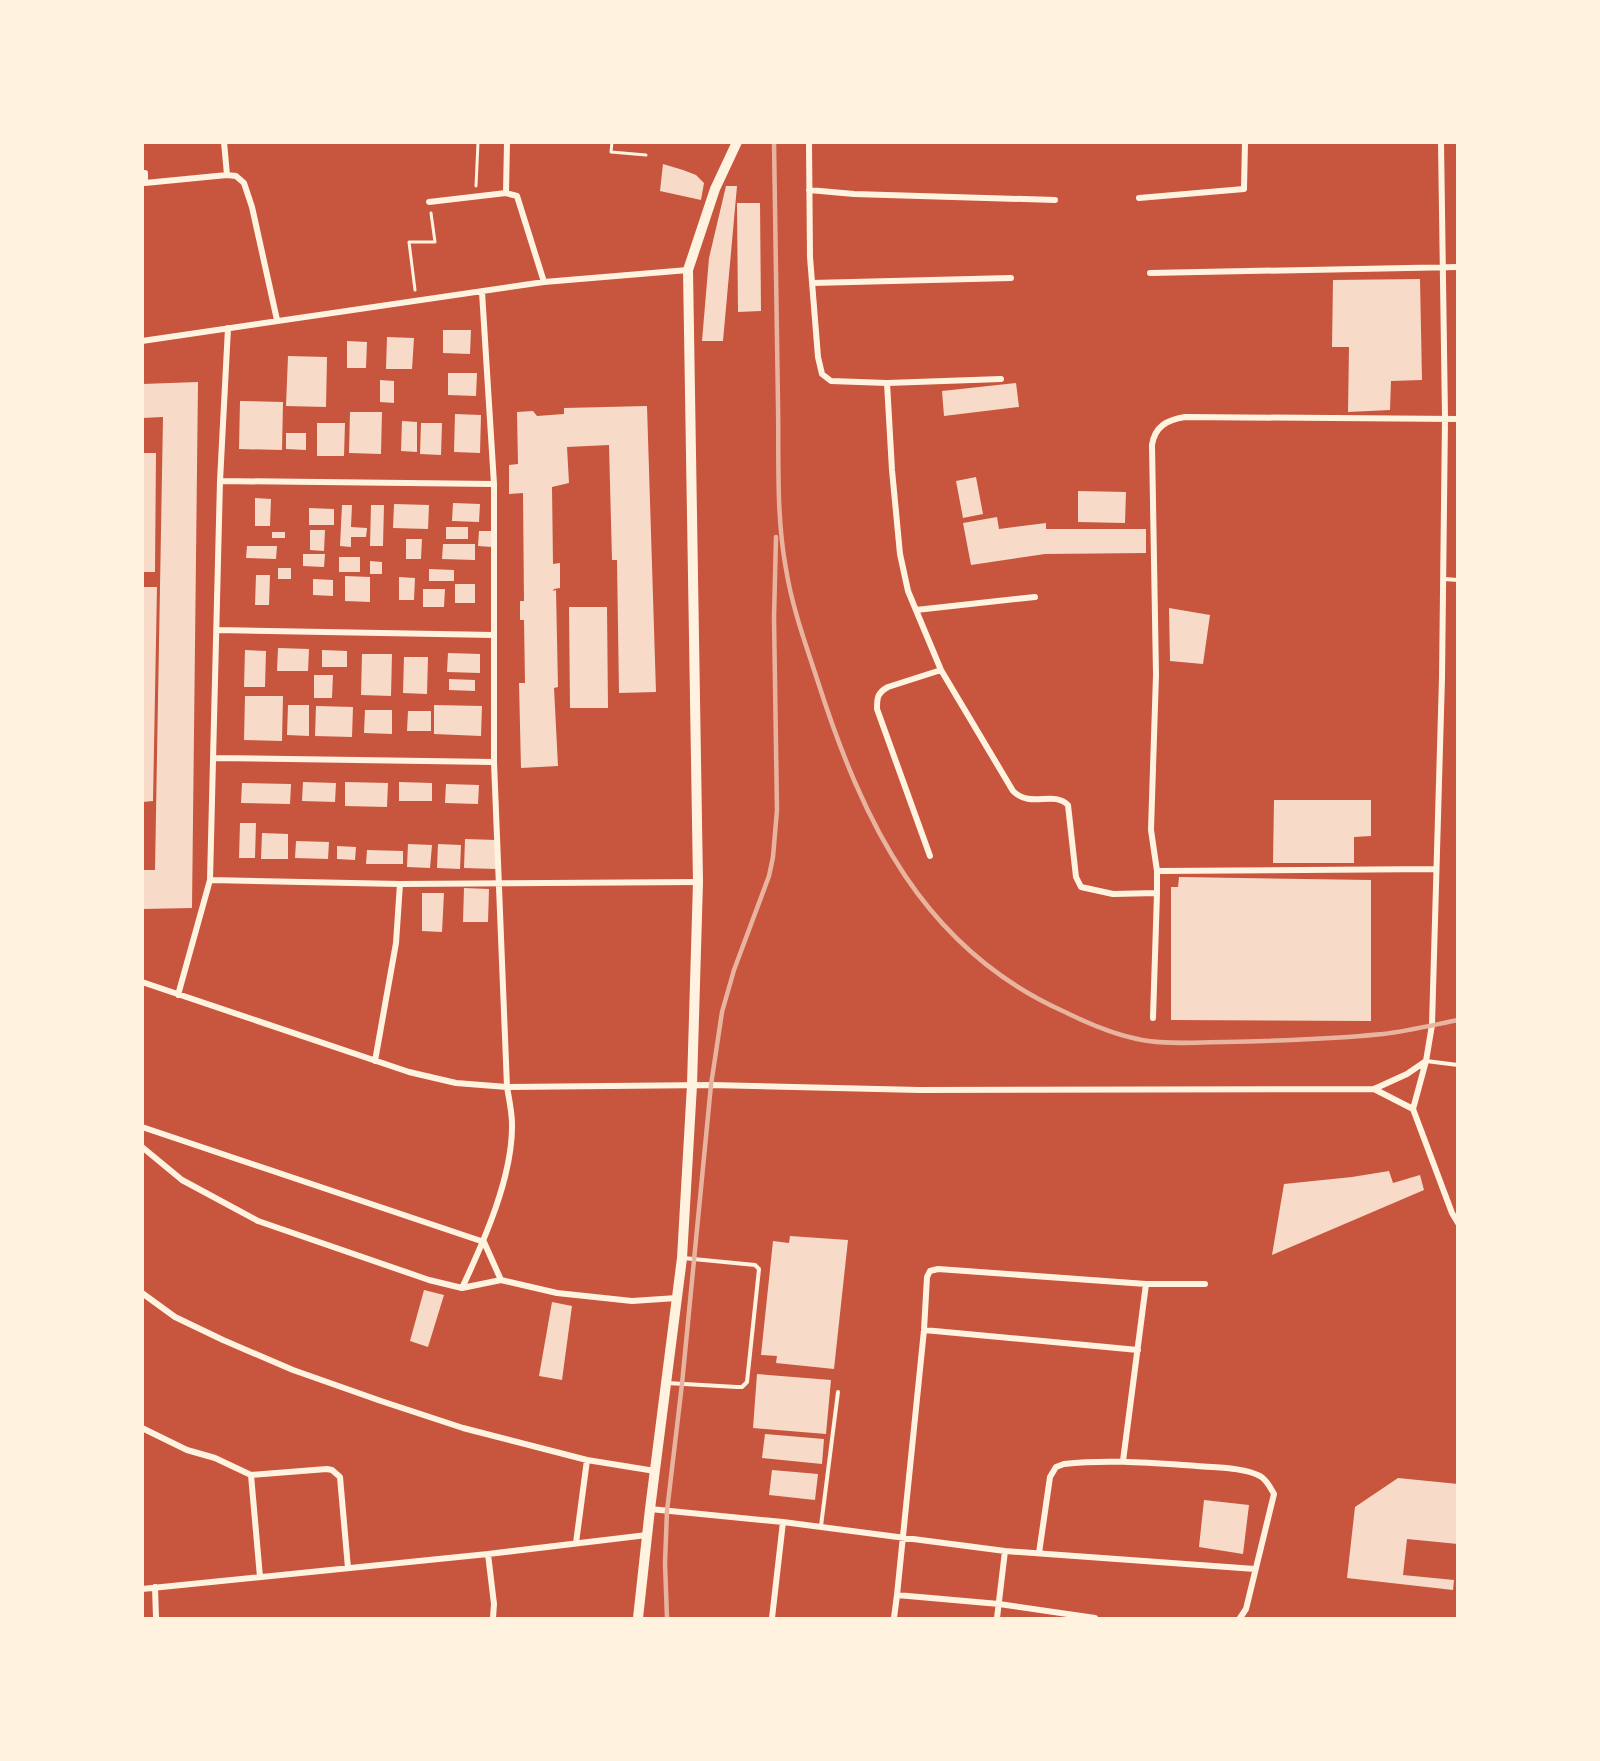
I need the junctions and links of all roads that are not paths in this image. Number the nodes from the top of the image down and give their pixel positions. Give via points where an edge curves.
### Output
1 (224, 142) edge
2 (507, 142) edge
3 (809, 142) edge
4 (1245, 142) edge
5 (1441, 142) edge
6 (736, 143) edge
7 (142, 173) edge
8 (227, 175) junction
9 (809, 190) junction
10 (506, 193) junction
11 (1139, 198) dead end
12 (1055, 200) dead end
13 (429, 202) road end
14 (1443, 266) junction
15 (1458, 267) edge
16 (688, 270) junction
17 (1150, 273) dead end
18 (1011, 278) dead end
19 (544, 282) junction
20 (812, 283) junction
21 (482, 292) junction
22 (277, 320) junction
23 (228, 328) junction
24 (142, 341) edge
25 (1001, 379) dead end
26 (887, 383) junction
27 (1445, 418) junction
28 (1458, 418) edge
29 (220, 481) junction
30 (494, 484) junction
31 (1443, 579) junction
32 (1458, 580) edge
33 (1035, 597) dead end
34 (916, 610) junction
35 (218, 630) junction
36 (494, 635) junction
37 (941, 670) junction
38 (214, 758) junction
39 (494, 762) junction
40 (930, 856) dead end
41 (1436, 869) junction
42 (1157, 871) junction
43 (210, 880) junction
44 (698, 882) junction
45 (400, 884) junction
46 (498, 884) junction
47 (1157, 893) junction
48 (142, 982) edge
49 (178, 994) junction
50 (1153, 1018) dead end
51 (375, 1061) junction
52 (1426, 1061) junction
53 (1458, 1065) edge
54 (692, 1085) junction
55 (507, 1087) junction
56 (1374, 1089) junction
57 (1413, 1109) junction
58 (142, 1127) edge
59 (142, 1147) edge
60 (1455, 1212) edge
61 (1458, 1224) edge
62 (484, 1242) junction
63 (682, 1258) junction
64 (501, 1280) junction
65 (1146, 1284) junction
66 (1205, 1284) dead end
67 (462, 1288) junction
68 (142, 1293) edge
69 (677, 1298) junction
70 (924, 1330) junction
71 (1138, 1350) junction
72 (667, 1383) junction
73 (837, 1392) dead end
74 (142, 1428) edge
75 (587, 1460) junction
76 (1124, 1461) junction
77 (655, 1471) junction
78 (251, 1475) junction
79 (650, 1509) junction
80 (783, 1522) junction
81 (821, 1527) junction
82 (647, 1536) junction
83 (903, 1538) junction
84 (576, 1543) junction
85 (1005, 1551) junction
86 (1039, 1553) junction
87 (488, 1554) junction
88 (348, 1568) junction
89 (1255, 1569) junction
90 (260, 1577) junction
91 (155, 1587) junction
92 (142, 1589) edge
93 (897, 1595) junction
94 (999, 1604) junction
95 (156, 1618) edge
96 (493, 1618) edge
97 (638, 1618) edge
98 (772, 1618) edge
99 (894, 1618) edge
100 (997, 1618) edge
101 (1095, 1618) edge
102 (1240, 1618) edge

1 - 8 street
2 - 10 street
3 - 9 street
4 - 11 street via 1244,189
5 - 14 street
6 - 16 street via 715,189
7 - 8 street via 145,183
8 - 22 street via 244,183
9 - 12 street
9 - 20 street
10 - 13 street
10 - 19 street via 519,199
14 - 15 street
14 - 17 street
14 - 27 street
16 - 19 street
16 - 44 street
18 - 20 street
19 - 21 street
20 - 26 street via 822,374 831,381
21 - 22 street
21 - 30 street
22 - 23 street
23 - 24 street
23 - 29 street
25 - 26 street
26 - 34 street via 900,554
27 - 28 street
27 - 31 street
27 - 42 street via 1185,417 1166,422 1156,432 1152,445 1156,675 1151,830
29 - 30 street
29 - 35 street
30 - 36 street
31 - 32 lane
31 - 41 street
33 - 34 street
34 - 37 street
35 - 36 street
35 - 38 street
36 - 39 street
37 - 40 street via 888,687 877,697 877,709
37 - 47 street via 1013,791 1030,800 1063,800 1068,805 1076,877 1081,887 1113,894
38 - 39 street
38 - 43 street
39 - 46 street
41 - 42 street
41 - 52 street via 1432,1025
42 - 47 street
43 - 45 street
43 - 49 street
44 - 46 street
44 - 54 street
45 - 46 street
45 - 51 street via 395,949
46 - 55 street
47 - 50 street
48 - 49 street
49 - 51 street
51 - 55 street via 456,1083
52 - 53 lane
52 - 56 street
52 - 57 street
54 - 55 street
54 - 56 street via 919,1090
54 - 63 street
55 - 62 street via 512,1124 508,1159
56 - 57 street
57 - 60 street
58 - 62 street
59 - 67 street via 182,1180 258,1221
60 - 61 street
62 - 64 street
62 - 67 street
63 - 69 street
63 - 72 lane via 755,1265 759,1269 747,1382 737,1388
64 - 67 street
64 - 69 street via 557,1293 632,1301
65 - 66 street
65 - 70 street via 934,1269 927,1276
65 - 71 street
68 - 75 street via 175,1317 293,1370 463,1428
69 - 72 street
70 - 71 street
70 - 83 street
71 - 76 street
72 - 77 street
73 - 81 lane
74 - 78 street
75 - 77 street
75 - 84 street
76 - 86 street via 1064,1464 1051,1471
76 - 89 street via 1230,1469 1260,1476 1268,1482 1274,1494
77 - 79 street
78 - 88 street via 327,1469 337,1473
78 - 90 street
79 - 80 street
79 - 82 street
80 - 81 street
80 - 98 street
81 - 83 street
82 - 84 street
82 - 97 street
83 - 85 street
83 - 93 street
84 - 87 street
85 - 86 street
85 - 94 street
86 - 89 street
87 - 88 street
87 - 96 street
88 - 90 street
89 - 102 street via 1246,1609
90 - 91 street
91 - 92 street
91 - 95 street
93 - 94 street
93 - 99 street
94 - 100 street
94 - 101 street

